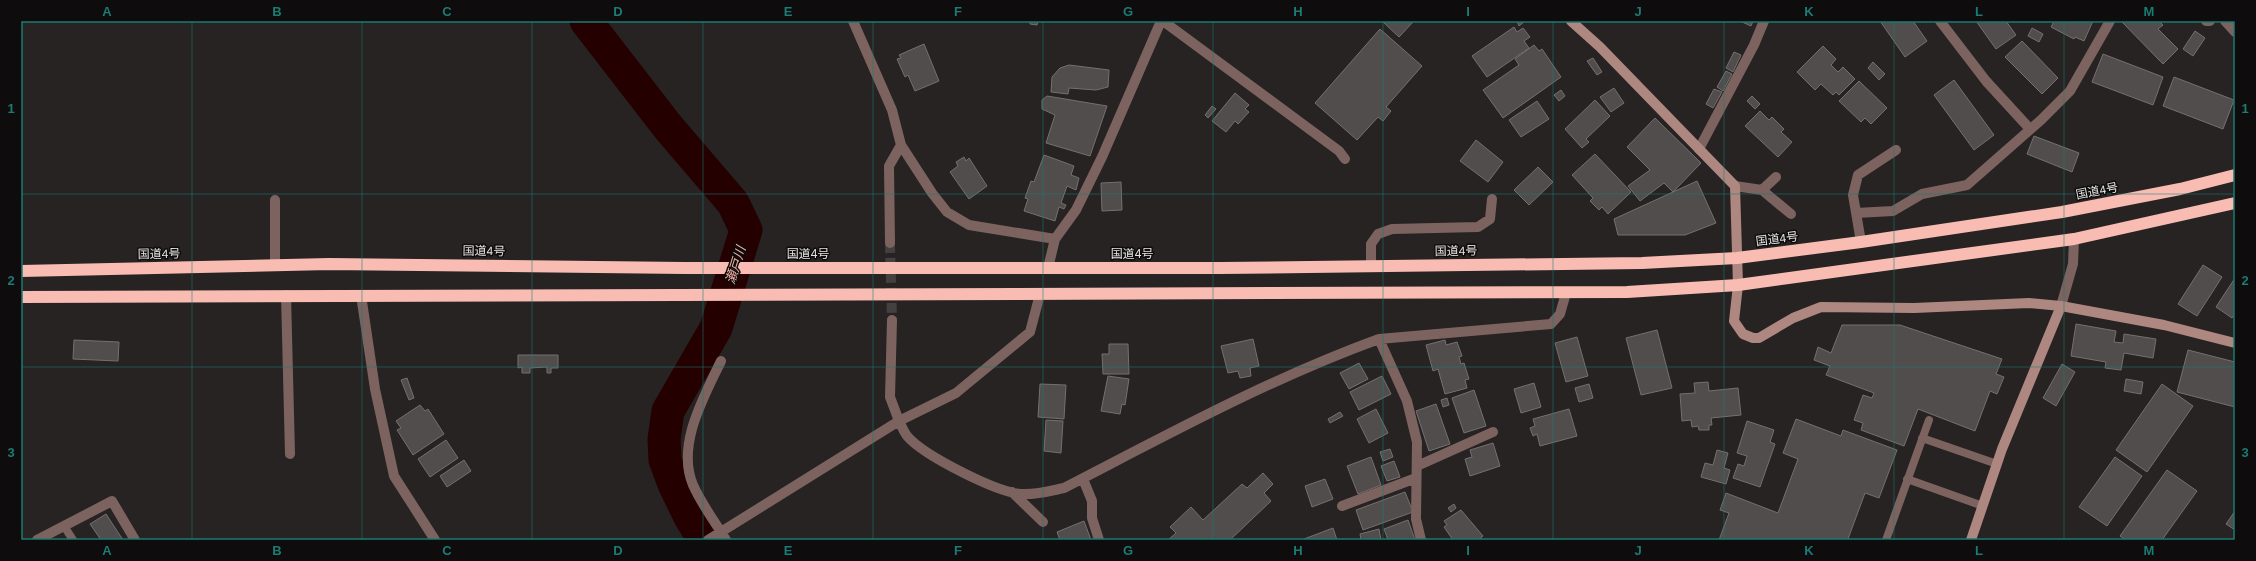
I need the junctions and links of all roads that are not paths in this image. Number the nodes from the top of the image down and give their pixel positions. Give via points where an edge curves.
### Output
1 (853, 21) edge
2 (1162, 21) edge
3 (1571, 21) edge
4 (1764, 21) edge
5 (1940, 21) edge
6 (2110, 21) edge
7 (2206, 21) edge
8 (2210, 21) edge
9 (2225, 21) edge
10 (2235, 32) edge
11 (2030, 129) junction
12 (901, 145) junction
13 (1699, 149) junction
14 (1896, 150) dead end
15 (1345, 159) dead end
16 (2235, 175) edge
17 (1776, 177) dead end
18 (1735, 186) junction
19 (1762, 190) junction
20 (1492, 199) dead end
21 (275, 200) dead end
22 (2235, 203) edge
23 (1856, 213) junction
24 (1791, 214) dead end
25 (1055, 239) junction
26 (2074, 239) junction
27 (1861, 242) junction
28 (890, 243) tunnel mouth
29 (1737, 258) junction
30 (275, 265) junction
31 (1371, 266) junction
32 (1048, 268) junction
33 (21, 271) edge
34 (1738, 285) junction
35 (1566, 293) junction
36 (1040, 294) junction
37 (286, 295) junction
38 (361, 295) junction
39 (21, 297) edge
40 (2061, 306) junction
41 (892, 320) tunnel mouth
42 (1379, 339) junction
43 (2235, 343) edge
44 (721, 361) dead end
45 (1929, 420) dead end
46 (899, 421) junction
47 (1493, 432) dead end
48 (1922, 438) junction
49 (290, 454) dead end
50 (1997, 464) junction
51 (1417, 466) junction
52 (1416, 478) junction
53 (1083, 479) junction
54 (1907, 479) junction
55 (1012, 492) junction
56 (1342, 506) dead end
57 (1983, 506) junction
58 (1043, 522) dead end
59 (64, 526) junction
60 (717, 537) edge
61 (37, 540) edge
62 (73, 540) edge
63 (135, 540) edge
64 (435, 540) edge
65 (1099, 540) edge
66 (1421, 540) edge
67 (1886, 540) edge
68 (1971, 540) edge

1 - 12 street via 892,110
2 - 15 street via 1339,151
2 - 25 street via 1089,184 1076,210
3 - 13 street via 1600,47
4 - 13 street
5 - 11 street via 1986,81
6 - 11 street via 2070,91
7 - 8 street
9 - 10 street
11 - 23 street via 1967,186 1922,194 1893,211
12 - 25 street via 940,204 969,225
12 - 28 street via 889,166
13 - 18 street
14 - 23 street via 1858,174 1853,195
16 - 27 highway, 国道4号 via 2180,189 2062,212
17 - 19 street
18 - 19 street
18 - 29 street
19 - 24 street
20 - 31 street via 1490,219 1478,227 1383,231 1371,244
21 - 30 street
22 - 26 highway
23 - 27 street
25 - 32 street
26 - 34 highway
26 - 40 street via 2073,264
27 - 29 highway, 国道4号
29 - 31 highway, 国道4号 via 1642,263
29 - 34 street
30 - 32 highway, 国道4号
30 - 33 highway, 国道4号
31 - 32 highway, 国道4号
34 - 35 highway
34 - 40 street via 1734,321 1743,334 1753,338 1766,335 1793,318 1821,307 1914,308 2030,303
35 - 36 highway
35 - 42 street via 1560,314 1551,324
36 - 38 highway
36 - 46 street via 1030,332 956,393
37 - 38 highway
37 - 39 highway
37 - 49 street
38 - 64 street via 375,389 394,476
40 - 43 street via 2164,325
40 - 50 street
41 - 46 street via 890,397
42 - 51 street via 1407,401 1417,442
42 - 53 street via 1254,391
44 - 60 street via 705,395 687,454 693,484
45 - 48 lane
46 - 55 street via 907,437 926,452 998,488
46 - 60 street
47 - 51 street
48 - 50 lane
48 - 54 lane
50 - 57 street
51 - 52 street
52 - 56 street
52 - 66 street via 1416,519
53 - 55 street via 1064,488 1044,493
53 - 65 street via 1092,501 1092,518
54 - 57 lane
54 - 67 lane
55 - 58 street
57 - 68 street
59 - 61 street
59 - 62 lane
59 - 63 street via 112,501

